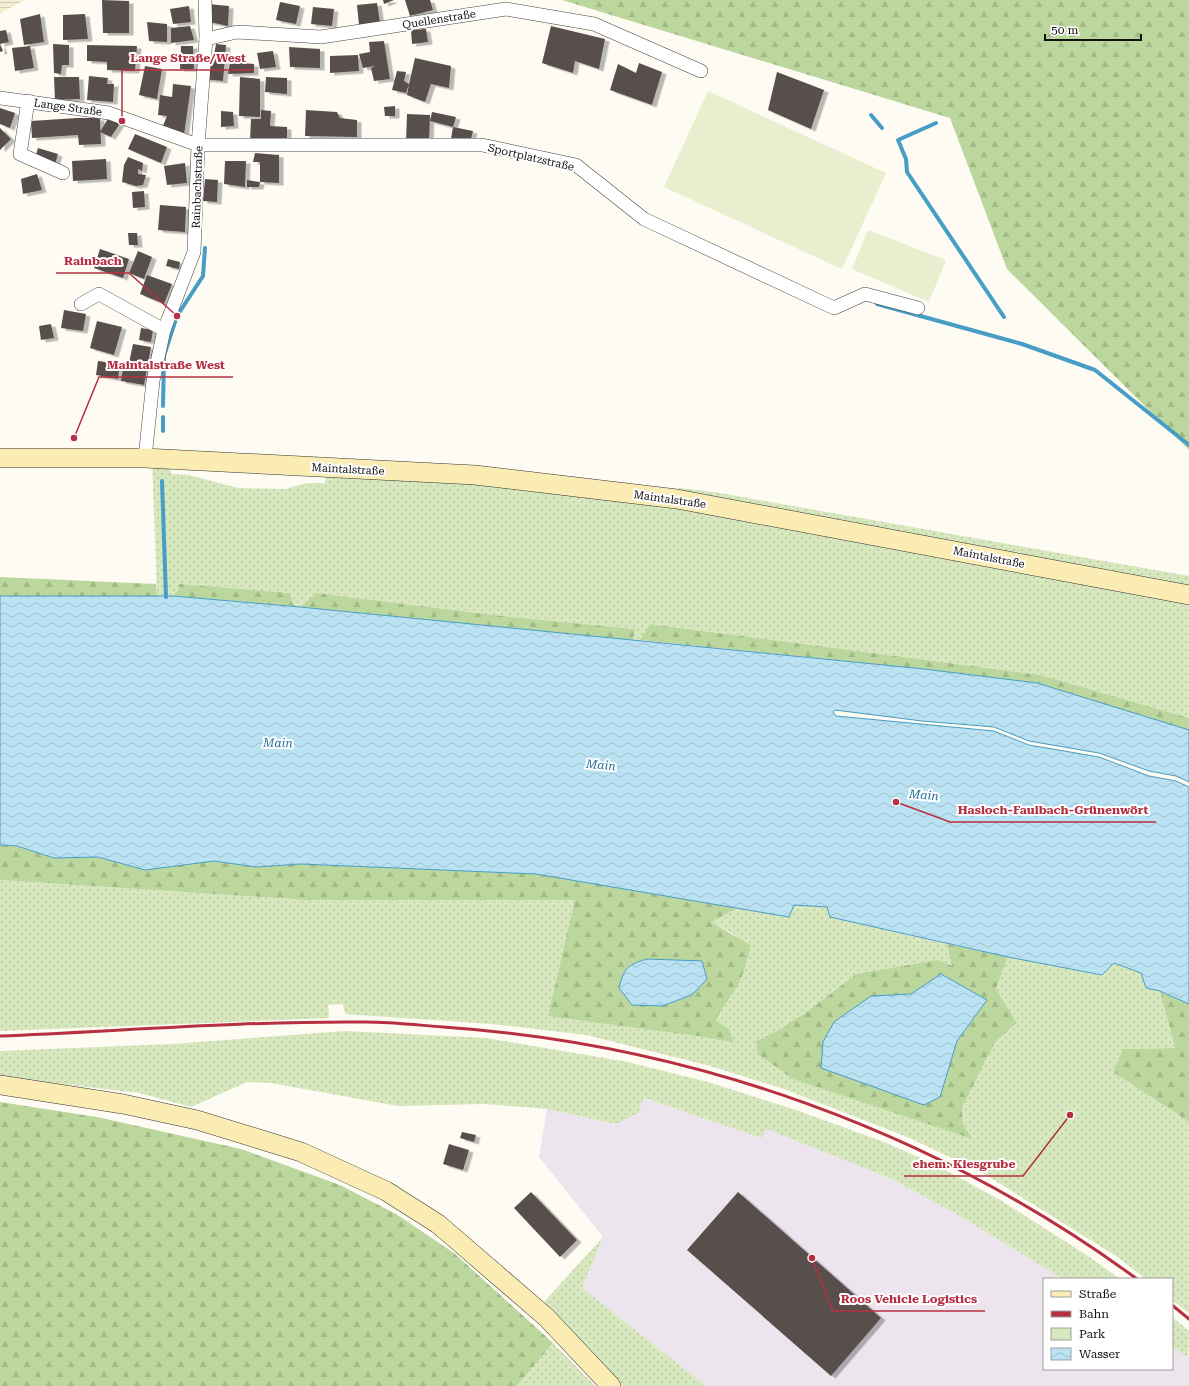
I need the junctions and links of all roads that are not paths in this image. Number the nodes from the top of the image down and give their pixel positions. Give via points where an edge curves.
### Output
1 (205, 0) edge
2 (206, 39) junction
3 (701, 71) dead end
4 (0, 98) edge
5 (28, 101) junction
6 (198, 145) junction
7 (63, 173) dead end
8 (81, 304) dead end
9 (918, 308) dead end
10 (164, 330) junction
11 (0, 458) edge
12 (145, 458) junction
13 (1189, 595) edge
14 (0, 1086) edge
15 (611, 1386) edge

1 - 2 street
2 - 3 street, Quellenstraße via 237,32 321,37 506,9 594,24
2 - 6 street, Rainbachstraße
4 - 5 street, Lange Straße
5 - 6 street, Lange Straße via 109,112
5 - 7 street, Lange Straße via 20,154
6 - 9 street, Sportplatzstraße via 482,145 576,165 644,219 834,308 865,294
6 - 10 street, Rainbachstraße via 194,252
8 - 10 street via 99,294
10 - 12 street, Rainbachstraße via 153,381
11 - 12 main road, Maintalstraße
12 - 13 main road, Maintalstraße via 475,475 677,499
14 - 15 main road via 123,1104 197,1120 301,1152 386,1191 438,1224 547,1318

